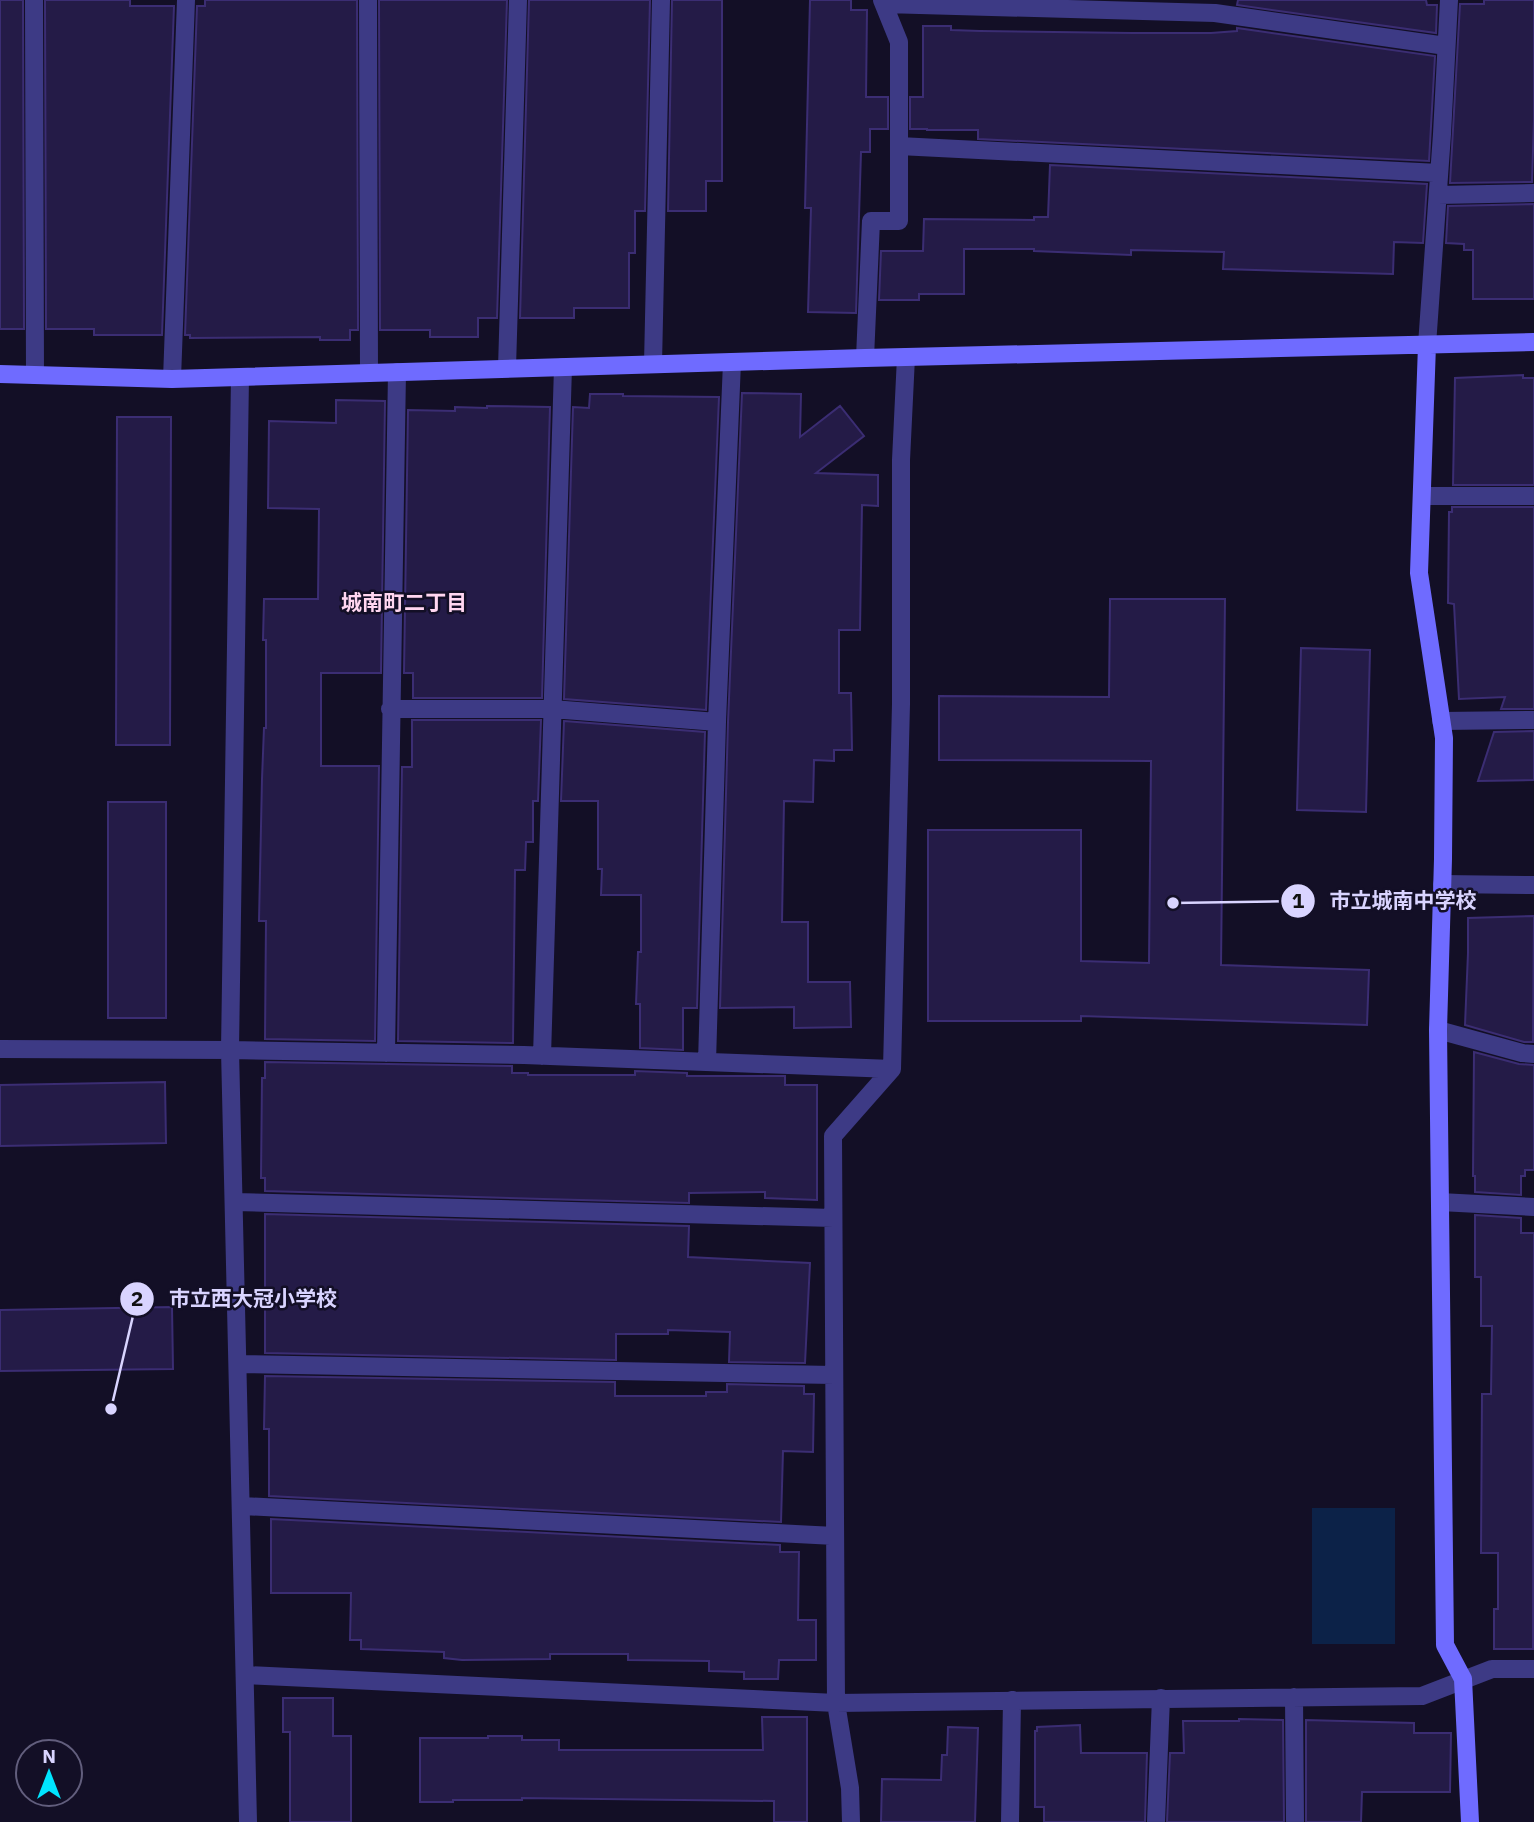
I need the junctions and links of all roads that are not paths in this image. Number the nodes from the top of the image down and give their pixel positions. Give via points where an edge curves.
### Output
1 (34, 0) edge
2 (186, 0) edge
3 (368, 0) edge
4 (518, 0) edge
5 (661, 0) edge
6 (1449, 0) edge
7 (883, 2) edge
8 (1215, 7) edge
9 (1446, 46) junction
10 (899, 146) junction
11 (1439, 173) junction
12 (1534, 193) edge
13 (1438, 195) junction
14 (1534, 342) edge
15 (1427, 345) junction
16 (906, 357) junction
17 (864, 358) junction
18 (732, 362) junction
19 (653, 364) junction
20 (563, 367) junction
21 (507, 368) junction
22 (397, 372) junction
23 (369, 373) junction
24 (0, 374) edge
25 (36, 375) junction
26 (240, 377) junction
27 (172, 379) junction
28 (1422, 496) junction
29 (1534, 496) edge
30 (390, 709) junction
31 (552, 709) junction
32 (1534, 720) edge
33 (1441, 721) junction
34 (717, 722) junction
35 (1442, 884) junction
36 (1534, 885) edge
37 (1438, 1030) junction
38 (0, 1049) edge
39 (230, 1050) junction
40 (386, 1053) junction
41 (1534, 1054) edge
42 (542, 1056) junction
43 (707, 1062) junction
44 (892, 1069) junction
45 (234, 1202) junction
46 (1440, 1202) junction
47 (1534, 1207) edge
48 (833, 1218) junction
49 (238, 1364) junction
50 (834, 1375) junction
51 (242, 1506) junction
52 (835, 1536) junction
53 (1534, 1670) edge
54 (246, 1675) junction
55 (1462, 1679) junction
56 (1293, 1697) junction
57 (1161, 1698) junction
58 (1012, 1700) junction
59 (836, 1703) junction
60 (248, 1822) edge
61 (851, 1822) edge
62 (1010, 1822) edge
63 (1156, 1822) edge
64 (1295, 1822) edge
65 (1470, 1822) edge

1 - 25 street
2 - 27 street
3 - 23 street
4 - 21 street
5 - 19 street
6 - 9 street
7 - 8 street
7 - 10 street via 899,42
8 - 9 street
9 - 11 street
10 - 11 street
10 - 17 street via 899,221 871,221
11 - 13 street
12 - 13 street
13 - 15 street
14 - 15 street
15 - 16 street
15 - 28 street
16 - 17 street
16 - 44 street
17 - 18 street
18 - 19 street
18 - 34 street
19 - 20 street
20 - 21 street
20 - 31 street
21 - 22 street
22 - 23 street
22 - 30 street
23 - 26 street
24 - 25 street
25 - 27 street
26 - 27 street
26 - 39 street
28 - 29 street
28 - 33 street via 1419,573
30 - 31 street
30 - 40 street
31 - 34 street
31 - 42 street
32 - 33 street
33 - 35 street
34 - 43 street
35 - 36 street
35 - 37 street
37 - 41 street
37 - 46 street
38 - 39 street
39 - 40 street
39 - 45 street
40 - 42 street
42 - 43 street
43 - 44 street
44 - 48 street via 833,1136
45 - 48 street
45 - 49 street
46 - 47 street
46 - 55 street via 1445,1645
48 - 50 street
49 - 50 street
49 - 51 street
50 - 52 street
51 - 52 street
51 - 54 street
52 - 59 street
53 - 55 street via 1492,1669
54 - 59 street
54 - 60 street
55 - 56 street via 1422,1696
55 - 65 street
56 - 57 street
56 - 64 street
57 - 58 street
57 - 63 street
58 - 59 street
58 - 62 street
59 - 61 street

